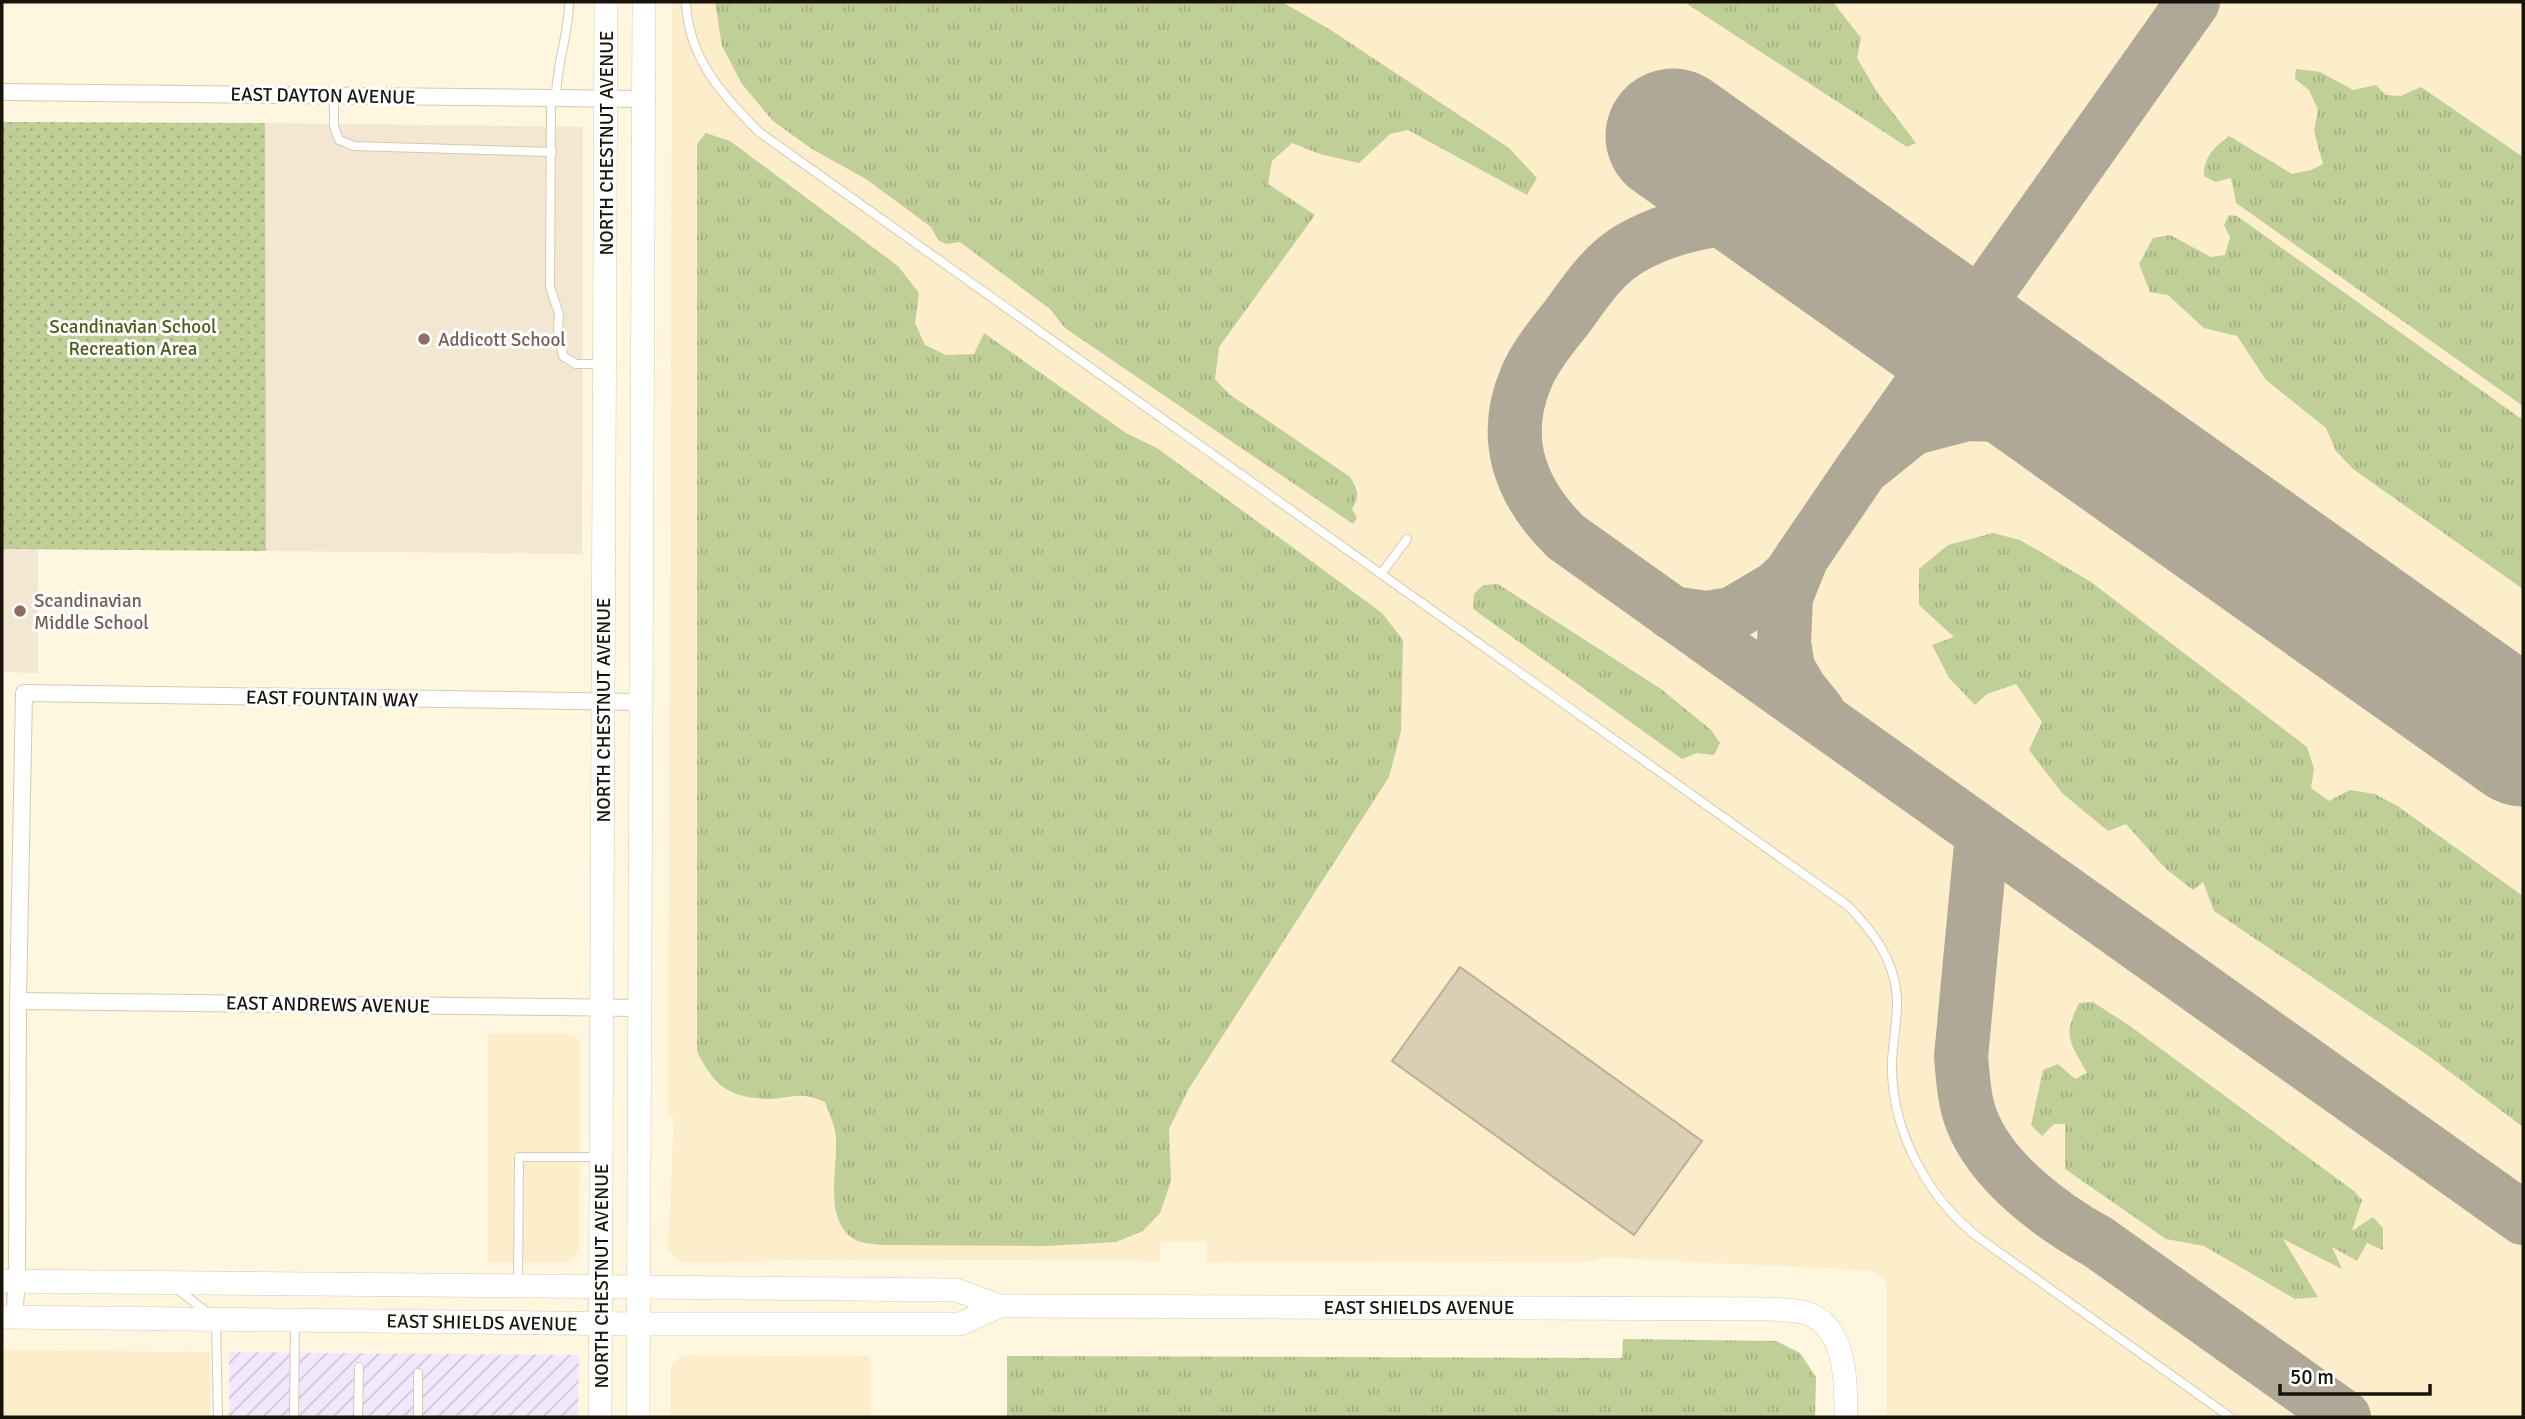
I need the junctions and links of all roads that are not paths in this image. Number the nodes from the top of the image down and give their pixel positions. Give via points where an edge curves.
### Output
1 (569, 2) edge
2 (606, 2) edge
3 (643, 2) edge
4 (686, 2) edge
5 (2, 92) edge
6 (334, 95) junction
7 (554, 98) junction
8 (606, 99) junction
9 (643, 99) junction
10 (552, 152) junction
11 (605, 364) junction
12 (1407, 539) dead end
13 (1381, 574) junction
14 (603, 702) junction
15 (640, 702) junction
16 (18, 1001) junction
17 (601, 1007) junction
18 (639, 1008) junction
19 (601, 1157) junction
20 (10, 1281) edge
21 (170, 1283) junction
22 (518, 1287) junction
23 (601, 1287) junction
24 (638, 1289) junction
25 (1000, 1306) junction
26 (8, 1317) edge
27 (216, 1319) junction
28 (295, 1320) junction
29 (600, 1323) junction
30 (638, 1324) junction
31 (359, 1367) dead end
32 (418, 1373) dead end
33 (218, 1417) edge
34 (294, 1417) edge
35 (358, 1417) edge
36 (418, 1417) edge
37 (600, 1417) edge
38 (638, 1417) edge
39 (1846, 1417) edge
40 (2230, 1417) edge

1 - 7 lane
2 - 8 main road, NORTH CHESTNUT AVENUE
3 - 9 main road, NORTH CHESTNUT AVENUE
4 - 13 lane via 694,47 704,68 759,132
5 - 6 street, EAST DAYTON AVENUE
6 - 7 street, EAST DAYTON AVENUE
6 - 10 lane via 335,132 339,140 354,146
7 - 8 street, EAST DAYTON AVENUE
7 - 10 lane
8 - 9 street, EAST DAYTON AVENUE
8 - 11 main road, NORTH CHESTNUT AVENUE
9 - 15 main road, NORTH CHESTNUT AVENUE
10 - 11 lane via 550,287 559,314 563,356 576,364
11 - 14 main road, NORTH CHESTNUT AVENUE
12 - 13 lane
13 - 40 lane via 1855,913 1870,929 1890,965 1897,997 1892,1073 1899,1113 1911,1151 1942,1204 1979,1238
14 - 15 street, EAST FOUNTAIN WAY
14 - 16 street, EAST FOUNTAIN WAY via 24,693
14 - 17 main road, NORTH CHESTNUT AVENUE
15 - 18 main road, NORTH CHESTNUT AVENUE
16 - 17 street, EAST ANDREWS AVENUE
16 - 20 street
17 - 18 street, EAST ANDREWS AVENUE
17 - 19 main road, NORTH CHESTNUT AVENUE
18 - 24 main road, NORTH CHESTNUT AVENUE
19 - 22 lane via 519,1157
19 - 23 main road, NORTH CHESTNUT AVENUE
20 - 21 main road, EAST SHIELDS AVENUE
20 - 26 street
21 - 22 main road, EAST SHIELDS AVENUE
21 - 27 lane
22 - 23 main road, EAST SHIELDS AVENUE
23 - 24 main road, EAST SHIELDS AVENUE
23 - 29 main road, NORTH CHESTNUT AVENUE
24 - 25 main road, EAST SHIELDS AVENUE via 956,1290
24 - 30 main road, NORTH CHESTNUT AVENUE
25 - 30 main road, EAST SHIELDS AVENUE via 960,1324
25 - 39 main road, EAST SHIELDS AVENUE via 1771,1309 1809,1314 1831,1333 1842,1358
26 - 27 main road, EAST SHIELDS AVENUE
27 - 28 main road, EAST SHIELDS AVENUE
27 - 33 lane
28 - 29 main road, EAST SHIELDS AVENUE
28 - 34 lane
29 - 30 main road, EAST SHIELDS AVENUE
29 - 37 main road, NORTH CHESTNUT AVENUE
30 - 38 main road, NORTH CHESTNUT AVENUE
31 - 35 lane
32 - 36 lane

